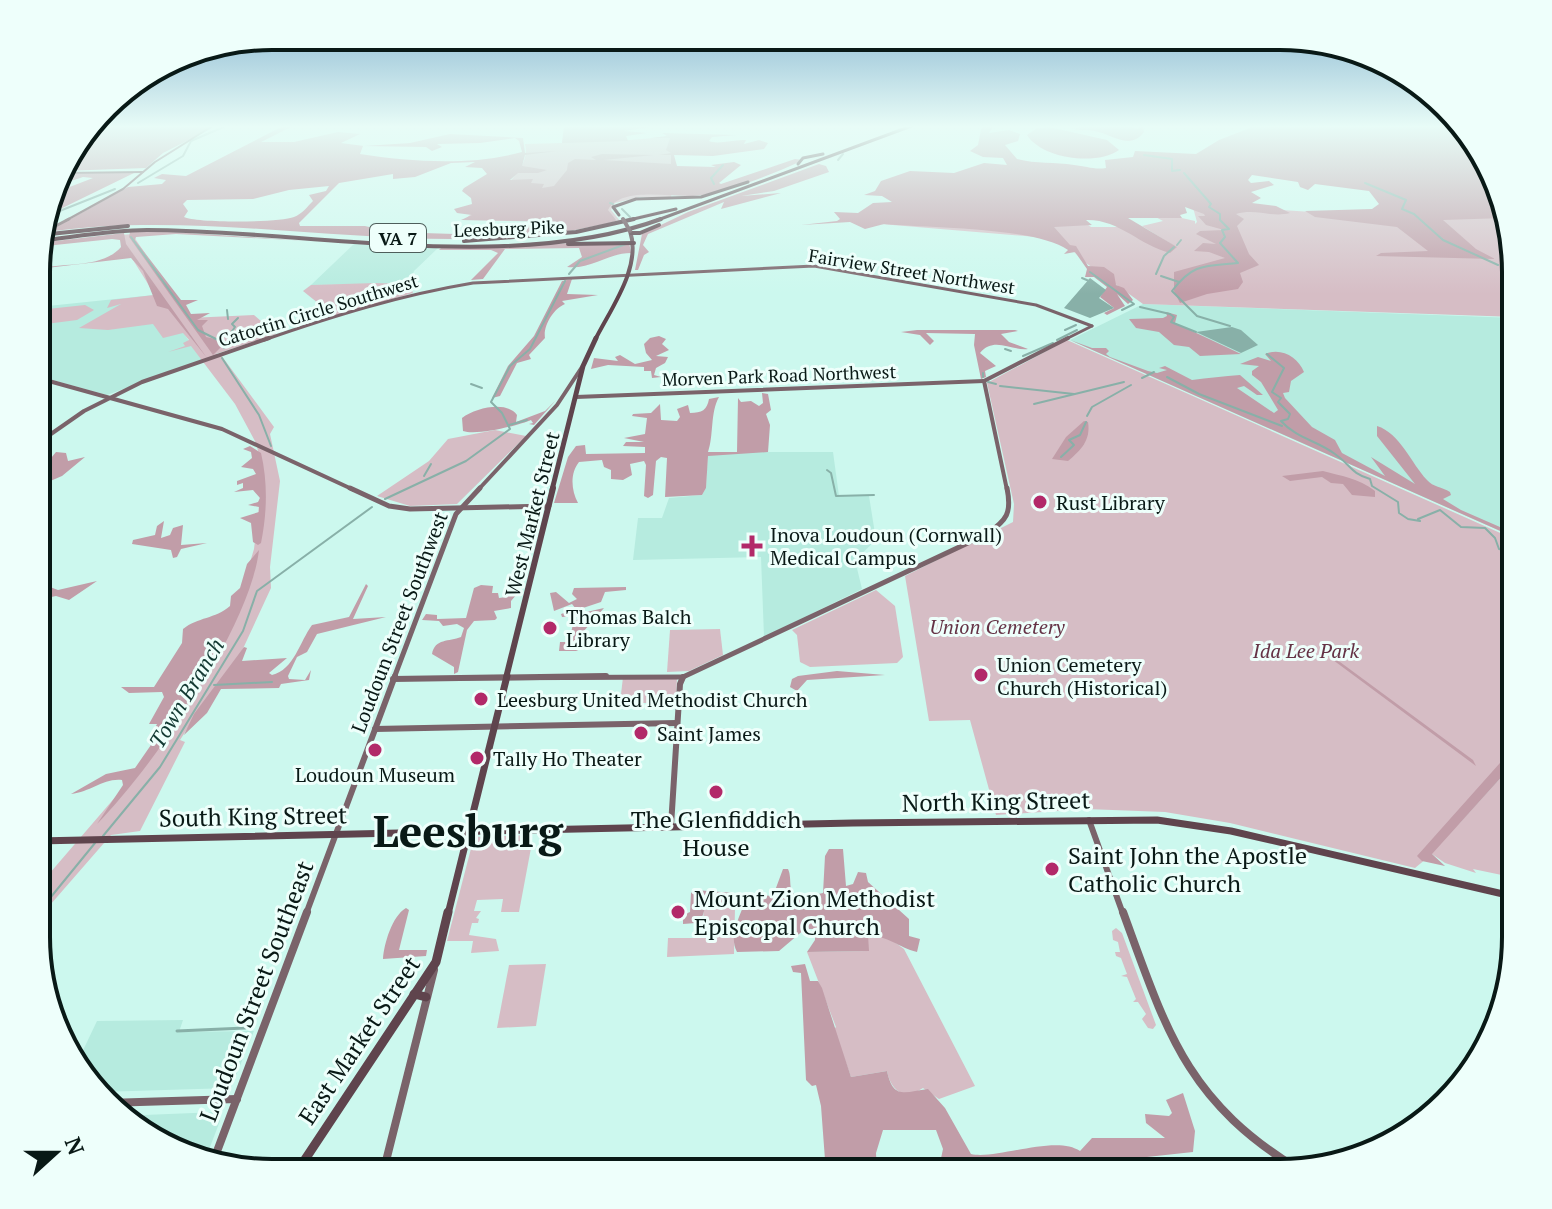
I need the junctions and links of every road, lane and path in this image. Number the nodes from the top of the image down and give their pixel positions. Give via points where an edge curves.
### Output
1 (132, 181) edge
2 (752, 181) edge
3 (763, 181) edge
4 (748, 182) joint
5 (689, 209) junction
6 (621, 217) junction
7 (649, 217) junction
8 (55, 225) edge
9 (639, 226) junction
10 (631, 232) junction
11 (640, 233) junction
12 (53, 235) edge
13 (53, 236) edge
14 (635, 244) junction
15 (514, 245) junction
16 (627, 274) junction
17 (583, 366) junction
18 (50, 381) edge
19 (984, 381) junction
20 (567, 393) junction
21 (576, 395) junction
22 (108, 397) junction
23 (50, 435) edge
24 (550, 506) junction
25 (460, 508) junction
26 (508, 677) junction
27 (683, 677) junction
28 (393, 679) junction
29 (677, 723) junction
30 (496, 727) junction
31 (375, 729) junction
32 (1089, 820) junction
33 (671, 826) junction
34 (469, 832) junction
35 (336, 833) junction
36 (50, 841) edge
37 (1502, 894) edge
38 (436, 962) junction
39 (414, 994) junction
40 (426, 997) junction
41 (237, 1099) junction
42 (124, 1102) edge
43 (217, 1152) edge
44 (305, 1159) edge
45 (386, 1159) edge
46 (1281, 1159) edge

1 - 8 street, bridge
2 - 9 highway
3 - 5 highway, Leesburg Pike / VA 7
4 - 6 highway via 693,198 628,200 613,207
4 - 7 highway, Leesburg Pike / VA 7
5 - 9 highway, Leesburg Pike / VA 7
5 - 11 highway
6 - 7 highway via 616,208 631,201 664,205 663,211
6 - 10 main road, bridge
7 - 12 highway, Leesburg Pike / VA 7 via 568,233 477,240 135,226
9 - 15 highway, Leesburg Pike / VA 7
10 - 11 highway
10 - 14 main road
11 - 14 highway
13 - 15 highway, Leesburg Pike / VA 7 via 156,230
14 - 15 highway
14 - 16 main road, West Market Street
16 - 17 main road, West Market Street
16 - 19 street, Fairview Street Northwest via 822,267 1036,305 1092,326
16 - 22 street, Catoctin Circle Southwest via 483,281 419,292 341,314
17 - 20 street, Loudoun Street Southwest
17 - 21 main road, West Market Street
18 - 22 street
19 - 21 street, Morven Park Road Northwest
19 - 27 street via 1009,497 1006,521
20 - 21 street, Morven Park Road Northwest
20 - 25 street, Loudoun Street Southwest
21 - 24 main road, West Market Street
22 - 23 street, Catoctin Circle Southwest
22 - 25 street via 237,434 381,504
24 - 25 street
24 - 26 main road, West Market Street
25 - 28 street, Loudoun Street Southwest
26 - 27 street
26 - 28 street
26 - 30 main road, West Market Street
27 - 29 street
28 - 31 street, Loudoun Street Southwest
29 - 30 street
29 - 33 street
30 - 31 street
30 - 34 main road, West Market Street
31 - 35 street, Loudoun Street Southwest
32 - 33 main road, North King Street
32 - 37 main road, North King Street via 1157,820 1231,831
32 - 46 street via 1161,1017 1186,1066 1234,1125
33 - 34 main road, North King Street
34 - 35 main road, South King Street
34 - 38 main road, East Market Street
35 - 36 main road, South King Street
35 - 41 street, Loudoun Street Southeast
38 - 39 main road, East Market Street
38 - 40 street
39 - 40 main road
39 - 44 main road, East Market Street
40 - 45 street
41 - 42 street
41 - 43 street, Loudoun Street Southeast

